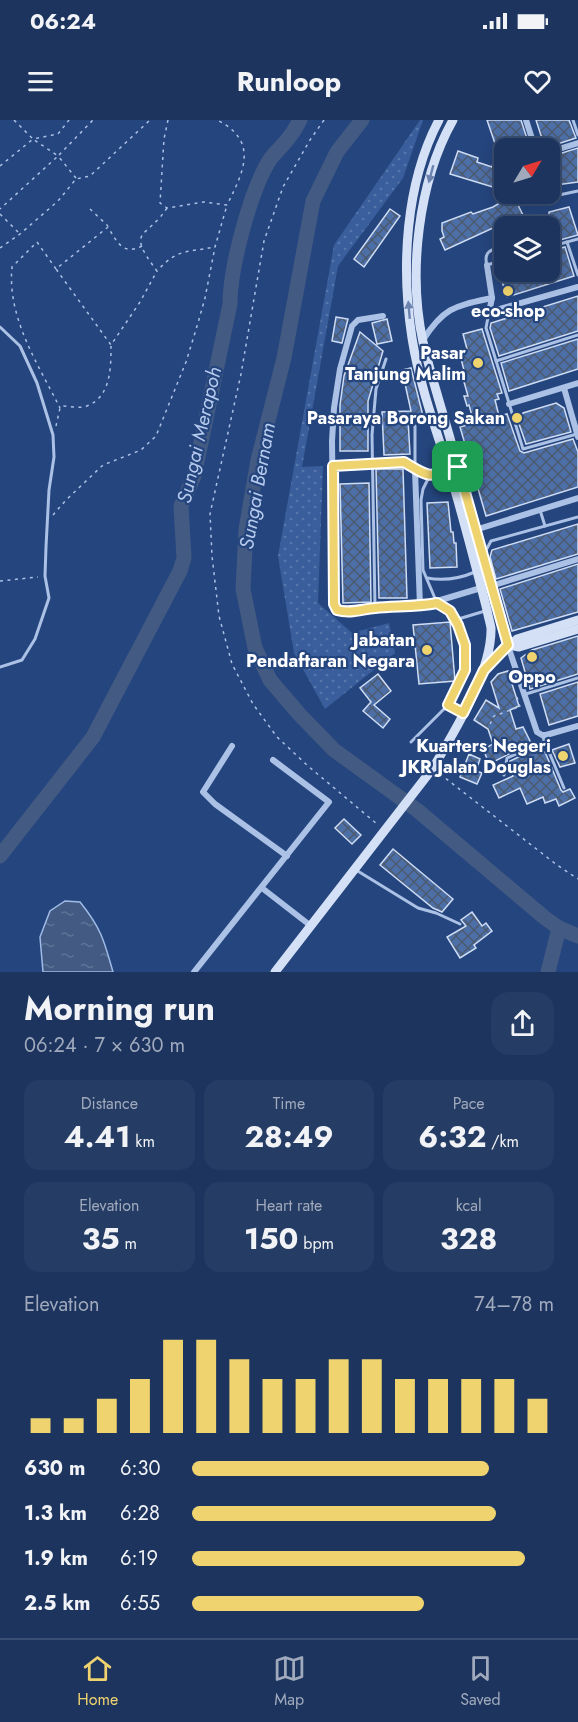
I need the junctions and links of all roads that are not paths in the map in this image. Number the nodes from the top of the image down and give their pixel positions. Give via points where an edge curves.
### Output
1 (439, 120) edge
2 (453, 120) edge
3 (526, 120) edge
4 (573, 120) edge
5 (578, 135) edge
6 (532, 138) edge
7 (578, 143) edge
8 (560, 149) edge
9 (578, 191) edge
10 (560, 195) edge
11 (578, 239) edge
12 (567, 242) junction
13 (560, 244) edge
14 (494, 249) edge
15 (494, 263) edge
16 (487, 265) junction
17 (578, 274) edge
18 (578, 287) edge
19 (492, 298) junction
20 (489, 312) junction
21 (383, 316) dead end
22 (0, 327) edge
23 (578, 335) edge
24 (423, 340) junction
25 (386, 359) dead end
26 (496, 361) junction
27 (578, 383) edge
28 (564, 388) junction
29 (509, 404) junction
30 (415, 426) dead end
31 (578, 435) edge
32 (373, 464) junction
33 (333, 466) junction
34 (453, 468) junction
35 (415, 470) junction
36 (430, 475) junction
37 (578, 498) edge
38 (540, 510) junction
39 (578, 517) edge
40 (545, 526) junction
41 (475, 530) junction
42 (483, 557) junction
43 (578, 559) edge
44 (477, 572) junction
45 (427, 578) junction
46 (486, 587) junction
47 (437, 603) junction
48 (420, 606) junction
49 (375, 608) junction
50 (487, 610) junction
51 (455, 620) junction
52 (578, 620) edge
53 (490, 628) junction
54 (578, 629) edge
55 (508, 645) junction
56 (0, 667) edge
57 (484, 670) junction
58 (578, 678) edge
59 (524, 694) junction
60 (448, 705) junction
61 (463, 713) junction
62 (578, 727) edge
63 (543, 738) junction
64 (411, 741) dead end
65 (232, 746) dead end
66 (273, 760) dead end
67 (504, 775) dead end
68 (564, 788) dead end
69 (287, 856) junction
70 (354, 869) junction
71 (262, 888) junction
72 (460, 924) dead end
73 (310, 926) junction
74 (194, 972) edge
75 (275, 972) edge

34 -> 1 main road via 440,444 415,351 407,285 412,201 425,152
2 -> 24 main road via 434,162 419,232 417,274
3 - 6 street
4 - 5 lane
7 - 8 street
9 - 10 lane
11 - 12 lane
12 - 13 lane
12 - 17 lane
14 - 16 lane via 485,255
15 - 16 lane
16 - 19 street
18 - 20 street
19 - 20 street
19 - 24 street via 452,308
20 - 26 lane via 486,328
21 - 33 street via 358,320 350,332 334,408
22 - 56 lane via 20,346 54,435 45,576 49,598 35,639 22,660
23 - 26 lane
24 - 34 main road
25 - 32 lane via 376,389
26 - 29 lane
27 - 28 street
28 - 29 street
28 - 31 street
29 - 31 lane via 523,449
30 - 35 lane
32 - 33 street
32 - 35 street via 404,462
32 - 49 lane
33 - 49 street via 334,604 337,610 346,612
34 - 36 street
34 - 41 main road
34 - 44 main road
35 - 36 street
35 - 48 street
36 - 45 lane via 421,500 423,570
37 - 38 street
38 - 40 lane
38 - 41 street
39 - 40 lane
40 - 42 lane via 490,541
41 - 42 main road
42 - 46 main road
43 - 46 street
44 - 45 lane via 436,580
44 - 46 main road
45 - 47 lane
46 - 47 street
46 - 50 main road
46 - 55 main road
47 - 48 street
47 - 51 lane via 450,611
48 - 49 street
50 - 51 lane
50 - 53 main road
51 - 60 lane via 465,645 465,663 462,679
52 - 55 main road
53 - 55 main road
53 - 57 main road
54 - 55 main road via 519,647
55 - 57 main road
55 - 59 street
57 - 61 main road
58 - 59 lane
59 - 63 street via 534,725
60 - 61 lane
60 - 64 lane
61 - 70 main road via 433,768
62 - 63 street
63 - 67 lane via 507,758
63 - 68 lane
65 - 69 street via 203,792
66 - 69 street via 329,802
69 - 71 street
70 - 72 lane via 418,908
70 - 73 main road
71 - 73 street
71 - 74 street
73 - 75 main road

